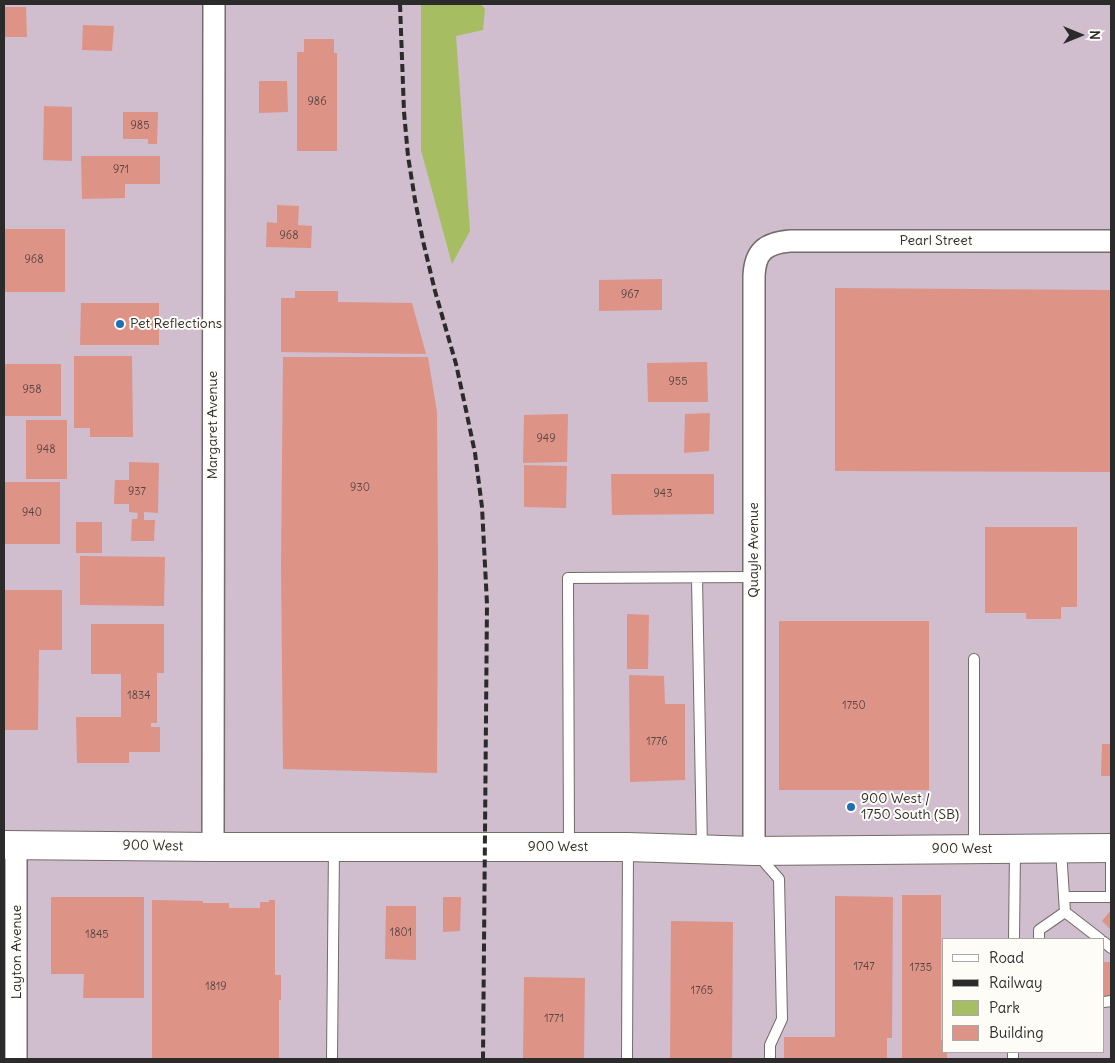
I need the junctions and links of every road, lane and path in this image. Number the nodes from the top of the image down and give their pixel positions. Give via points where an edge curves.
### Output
1 (214, 4) edge
2 (1111, 241) edge
3 (762, 250) joint
4 (754, 577) junction
5 (697, 578) junction
6 (974, 658) dead end
7 (10, 844) edge
8 (213, 847) junction
9 (334, 847) junction
10 (568, 847) junction
11 (628, 847) junction
12 (1111, 848) edge
13 (702, 849) junction
14 (974, 849) junction
15 (1015, 849) junction
16 (1061, 849) junction
17 (754, 851) junction
18 (1111, 892) edge
19 (1064, 897) junction
20 (1111, 897) edge
21 (1065, 912) junction
22 (1014, 938) edge
23 (1039, 938) edge
24 (1099, 938) edge
25 (16, 1059) edge
26 (332, 1059) edge
27 (627, 1059) edge
28 (770, 1059) edge

1 - 8 street, Margaret Avenue
2 - 3 street, Pearl Street via 790,241
3 - 4 street, Quayle Avenue via 754,276
4 - 5 lane
4 - 17 street, Quayle Avenue
5 - 10 lane via 568,578
5 - 13 lane
6 - 14 lane
7 - 8 main road, 900 West
7 - 25 street, Layton Avenue
8 - 9 main road, 900 West
9 - 10 main road, 900 West
9 - 26 lane
10 - 11 main road, 900 West
11 - 13 main road, 900 West
11 - 27 lane
12 - 16 main road, 900 West
12 - 18 lane
13 - 17 main road, 900 West
14 - 15 main road, 900 West
14 - 17 main road, 900 West
15 - 16 main road, 900 West
15 - 22 lane
16 - 19 lane
17 - 28 lane via 779,879 782,1019 770,1045
19 - 20 lane
19 - 21 lane
21 - 23 lane via 1039,930
21 - 24 lane

